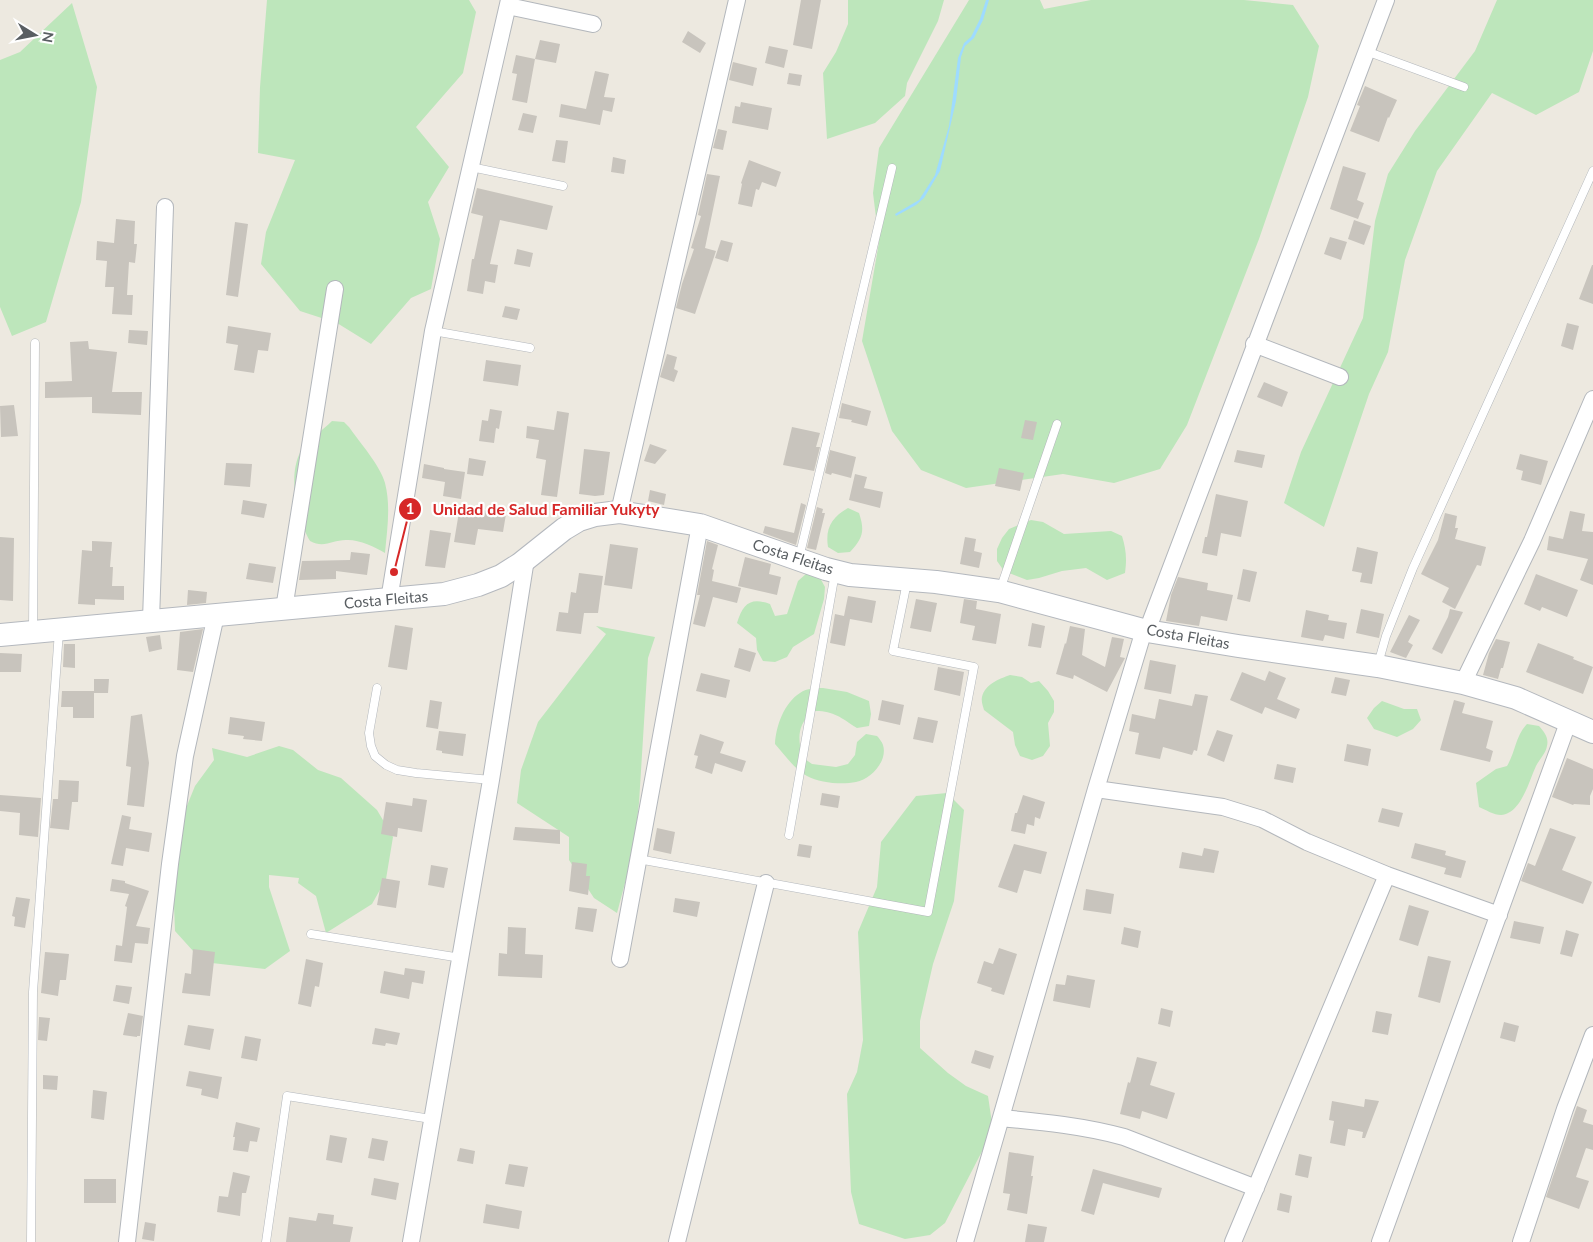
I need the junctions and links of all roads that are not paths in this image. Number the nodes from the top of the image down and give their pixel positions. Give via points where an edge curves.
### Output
1 (737, 0) edge
2 (1386, 0) edge
3 (509, 3) edge
4 (593, 24) dead end
5 (1366, 50) junction
6 (1464, 87) dead end
7 (471, 167) junction
8 (892, 168) dead end
9 (1593, 171) edge
10 (562, 186) dead end
11 (165, 207) dead end
12 (335, 289) dead end
13 (433, 331) junction
14 (35, 343) dead end
15 (1254, 344) junction
16 (530, 348) dead end
17 (1340, 377) dead end
18 (1593, 399) edge
19 (1057, 424) dead end
20 (619, 512) junction
21 (700, 525) junction
22 (799, 559) junction
23 (526, 560) junction
24 (836, 571) junction
25 (907, 580) junction
26 (1000, 591) junction
27 (389, 600) junction
28 (284, 608) junction
29 (216, 615) junction
30 (151, 620) junction
31 (59, 629) junction
32 (1146, 630) junction
33 (33, 632) junction
34 (0, 635) edge
35 (1378, 666) junction
36 (1463, 683) junction
37 (377, 688) dead end
38 (1570, 720) junction
39 (1593, 732) edge
40 (491, 780) junction
41 (1096, 789) junction
42 (789, 836) dead end
43 (638, 859) junction
44 (1387, 874) junction
45 (766, 883) junction
46 (1499, 916) junction
47 (311, 934) dead end
48 (461, 958) junction
49 (620, 959) dead end
50 (1593, 1035) edge
51 (1001, 1118) junction
52 (431, 1119) junction
53 (1256, 1188) junction
54 (31, 1242) edge
55 (127, 1242) edge
56 (266, 1242) edge
57 (410, 1242) edge
58 (677, 1242) edge
59 (965, 1242) edge
60 (1234, 1242) edge
61 (1380, 1242) edge
62 (1521, 1242) edge

1 - 20 street
2 - 5 street
3 - 4 street
3 - 7 street
5 - 6 lane
5 - 15 street
7 - 10 lane
7 - 13 street
8 - 22 lane
9 - 35 lane via 1420,551 1386,636
11 - 30 street
12 - 28 street
13 - 16 lane
13 - 27 street
14 - 33 lane
15 - 17 street
15 - 32 street
18 - 36 street via 1532,542
19 - 26 lane
20 - 21 main road, Costa Fleitas
20 - 23 main road, Costa Fleitas via 595,514 579,520
21 - 22 main road, Costa Fleitas
21 - 43 street
22 - 24 main road, Costa Fleitas
23 - 27 main road, Costa Fleitas via 501,576 478,585 444,594
23 - 40 street
24 - 25 main road, Costa Fleitas
24 - 42 lane
25 - 26 main road, Costa Fleitas
25 - 45 lane via 893,651 974,667 928,912
26 - 32 main road, Costa Fleitas
27 - 28 main road, Costa Fleitas
28 - 29 main road, Costa Fleitas
29 - 30 main road, Costa Fleitas
29 - 55 street via 185,756
30 - 31 main road, Costa Fleitas
31 - 33 main road, Costa Fleitas
31 - 54 lane via 33,992
32 - 35 main road, Costa Fleitas
32 - 41 street
33 - 34 main road, Costa Fleitas
35 - 36 main road, Costa Fleitas
36 - 38 main road, Costa Fleitas via 1516,698
37 - 40 lane via 369,732 376,756 386,765 416,773
38 - 39 main road, Costa Fleitas
38 - 46 street
40 - 48 street
41 - 44 street via 1223,807 1262,819 1307,842
41 - 51 street
43 - 45 lane
43 - 49 street
44 - 46 street
44 - 53 street
45 - 58 street
46 - 61 street
47 - 48 lane
48 - 52 street
50 - 62 street
51 - 53 street via 1108,1132
51 - 59 street
52 - 56 lane via 287,1096
52 - 57 street
53 - 60 street

